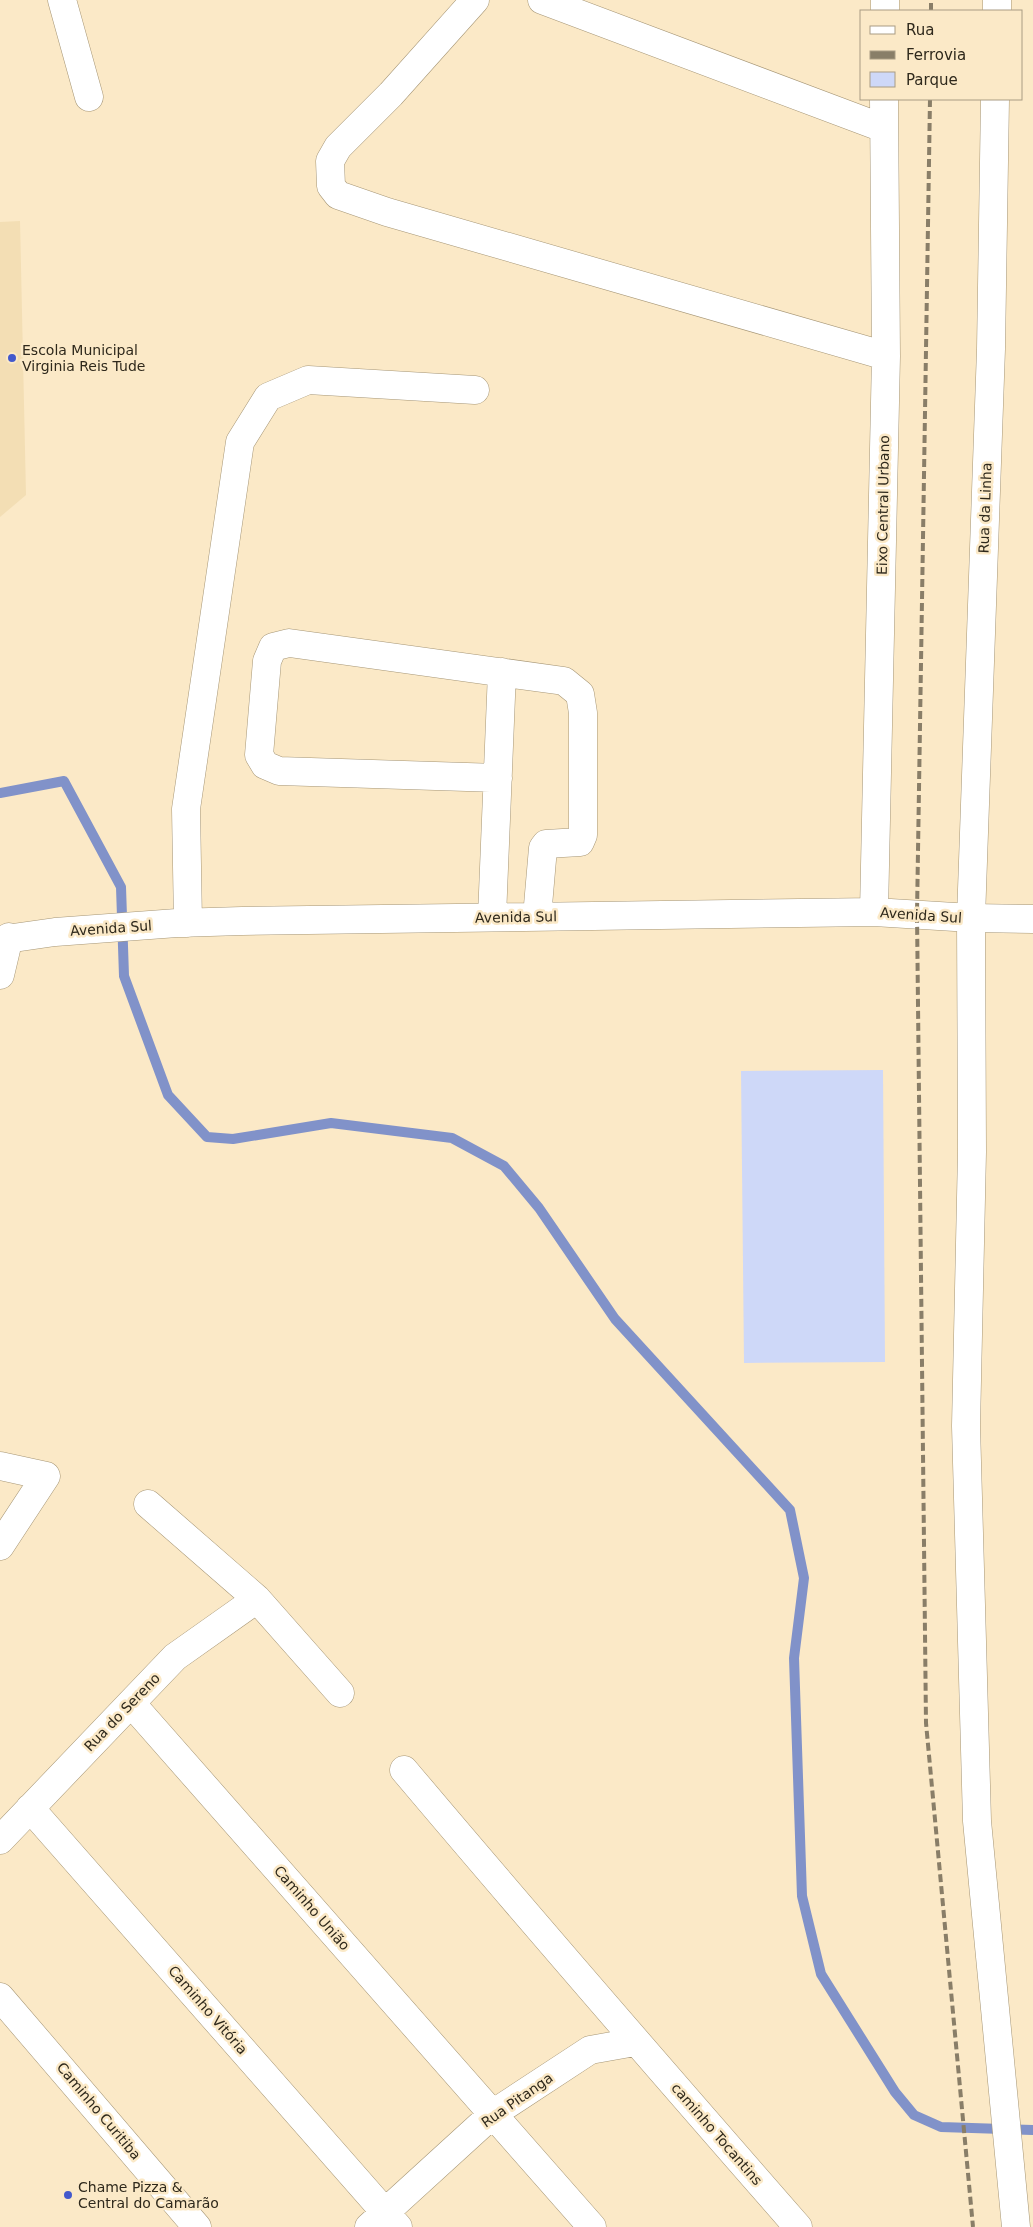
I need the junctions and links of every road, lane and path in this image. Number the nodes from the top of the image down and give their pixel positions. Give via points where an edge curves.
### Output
1 (62, 0) edge
2 (475, 0) edge
3 (542, 0) edge
4 (89, 97) dead end
5 (884, 100) edge
6 (995, 100) edge
7 (883, 128) junction
8 (886, 356) junction
9 (475, 390) dead end
10 (502, 672) junction
11 (498, 778) junction
12 (874, 912) junction
13 (492, 917) junction
14 (537, 917) junction
15 (970, 918) junction
16 (1033, 918) edge
17 (183, 923) junction
18 (4, 938) edge
19 (0, 975) edge
20 (0, 1466) edge
21 (148, 1504) dead end
22 (0, 1546) edge
23 (257, 1599) junction
24 (340, 1693) dead end
25 (131, 1702) junction
26 (404, 1770) dead end
27 (30, 1808) junction
28 (0, 1840) edge
29 (0, 1997) edge
30 (635, 2042) junction
31 (494, 2113) junction
32 (384, 2222) edge
33 (197, 2227) edge
34 (592, 2227) edge
35 (798, 2227) edge
36 (1016, 2227) edge

1 - 4 street
2 - 8 street via 391,94 338,147 330,161 330,176 331,186 338,195
3 - 7 street
5 - 7 street, Eixo Central Urbano
6 - 15 street, Rua da Linha via 990,349
7 - 8 street, Eixo Central Urbano
8 - 12 street, Eixo Central Urbano
9 - 17 street via 308,380 268,397 240,442 186,809
10 - 11 street
10 - 11 street via 289,643 273,647 267,661 259,755 265,765 279,771
10 - 14 street via 564,680 580,694 583,713 582,840 546,844 543,848
11 - 13 street
12 - 14 street, Avenida Sul
12 - 15 street, Avenida Sul
13 - 14 street, Avenida Sul
13 - 17 street, Avenida Sul
15 - 16 street, Avenida Sul
15 - 36 street, Rua da Linha via 972,1152 966,1426 977,1821
17 - 18 street, Avenida Sul
18 - 19 street
20 - 22 street via 46,1476
21 - 23 street
23 - 24 street
23 - 25 street, Rua do Sereno via 175,1657
25 - 27 street, Rua do Sereno
25 - 31 street, Caminho União
26 - 30 street, caminho Tocantins
27 - 28 street, Rua do Sereno
27 - 32 street, Caminho Vitória
29 - 33 street, Caminho Curitiba
30 - 31 street, Rua Pitanga via 590,2050
30 - 35 street, caminho Tocantins
31 - 32 street, Rua Pitanga
31 - 34 street, Caminho União

